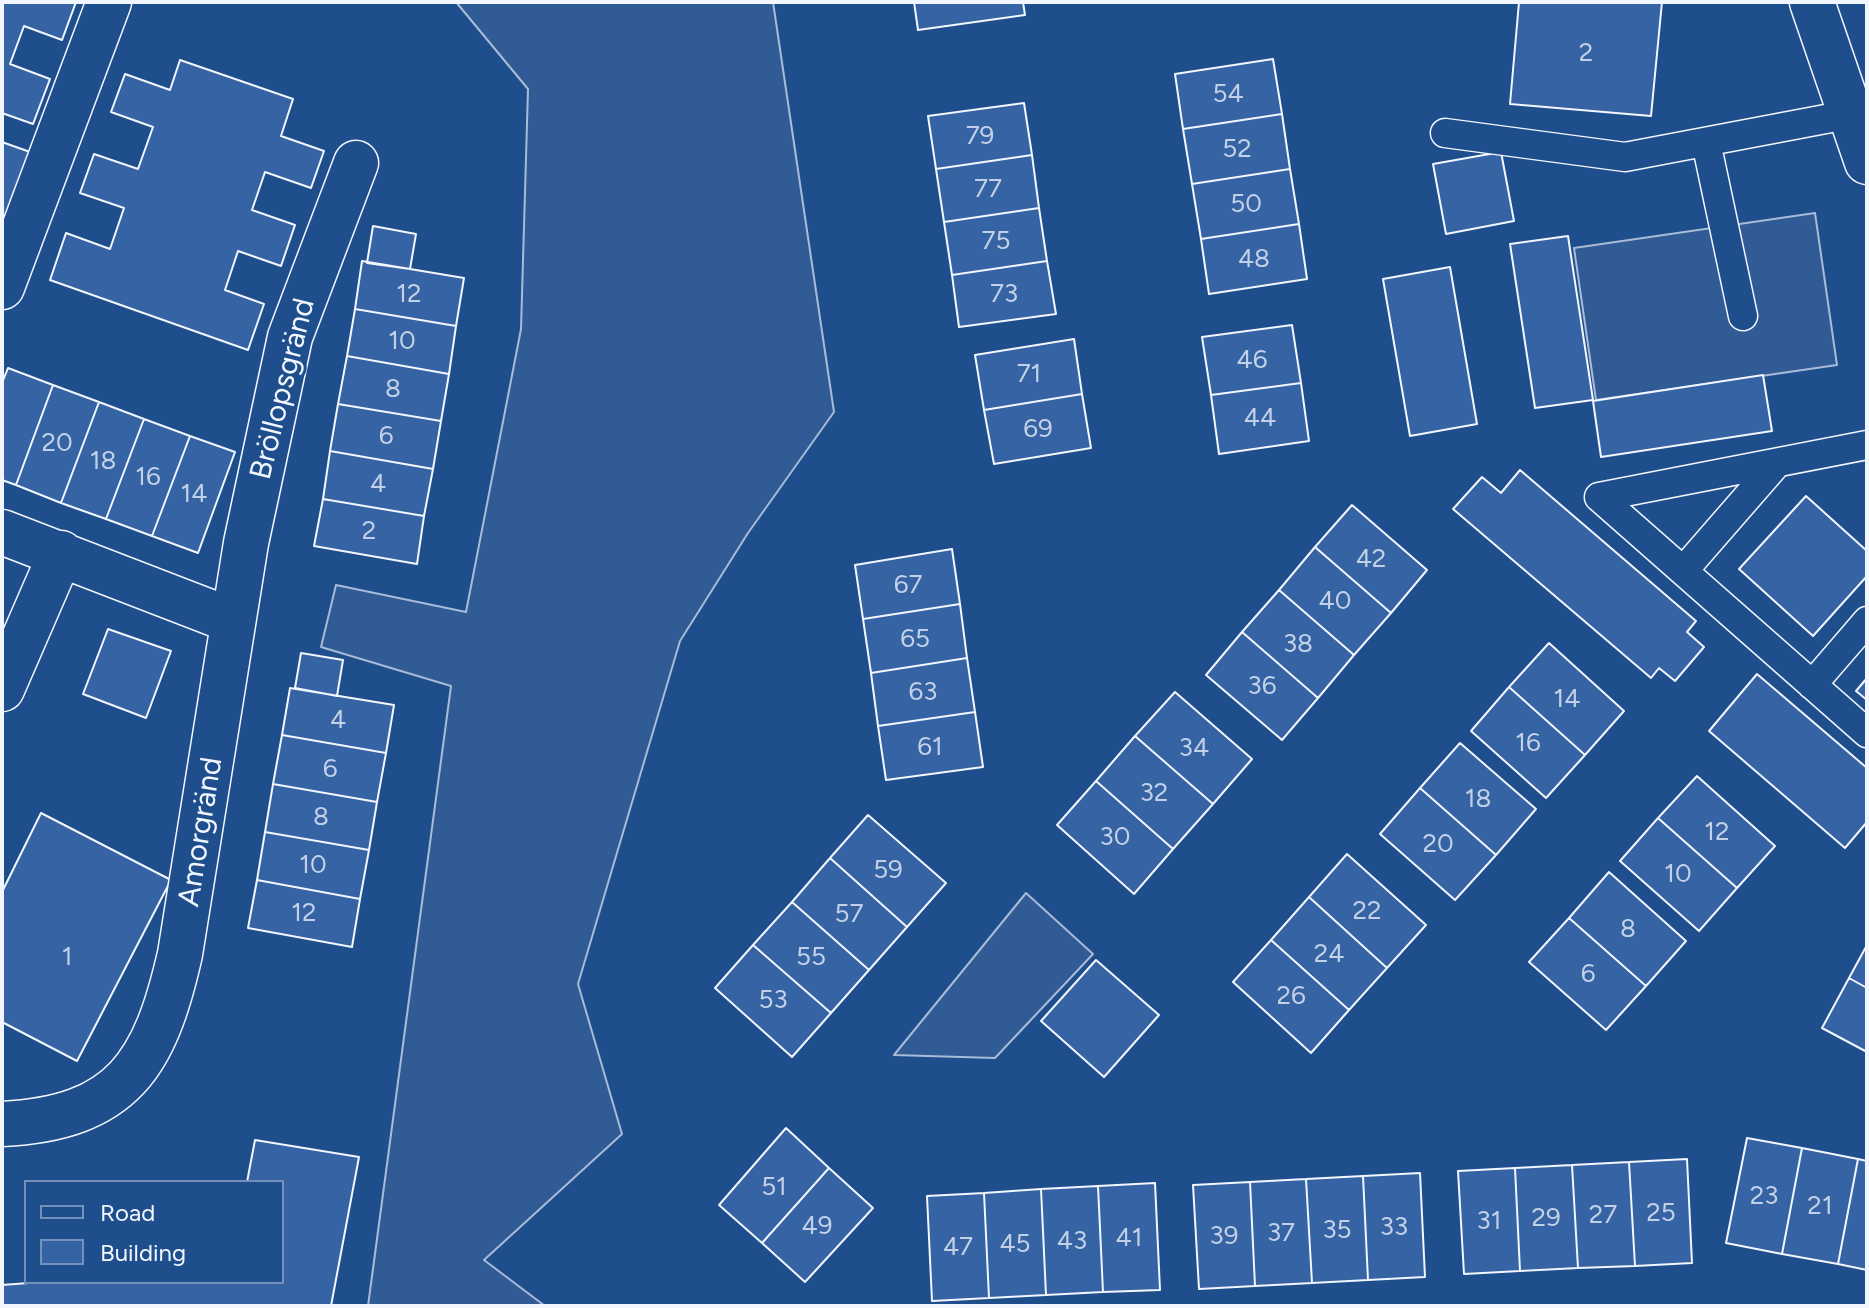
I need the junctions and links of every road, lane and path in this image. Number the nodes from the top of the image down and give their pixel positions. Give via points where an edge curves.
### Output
1 (109, 2) edge
2 (1812, 2) edge
3 (1852, 114) junction
4 (1445, 133) dead end
5 (1706, 142) junction
6 (1867, 162) edge
7 (356, 163) dead end
8 (2, 287) edge
9 (1743, 316) dead end
10 (1867, 445) edge
11 (1777, 463) junction
12 (2, 532) edge
13 (61, 553) junction
14 (1683, 571) junction
15 (233, 621) junction
16 (1867, 621) edge
17 (1812, 685) junction
18 (2, 689) edge
19 (1867, 733) edge
20 (2, 1124) edge

1 - 8 street
2 - 3 street
3 - 5 lane
3 - 6 street
4 - 5 lane via 1625,157
5 - 9 lane
7 - 15 street, Bröllopsgränd via 290,337
10 - 11 lane
11 - 14 lane
11 - 14 lane via 1599,497
12 - 13 street
13 - 15 street
13 - 18 street
14 - 17 lane
15 - 20 street, Amorgränd via 191,893 169,999 155,1039 137,1067 107,1096 58,1117
16 - 17 lane
17 - 19 lane

